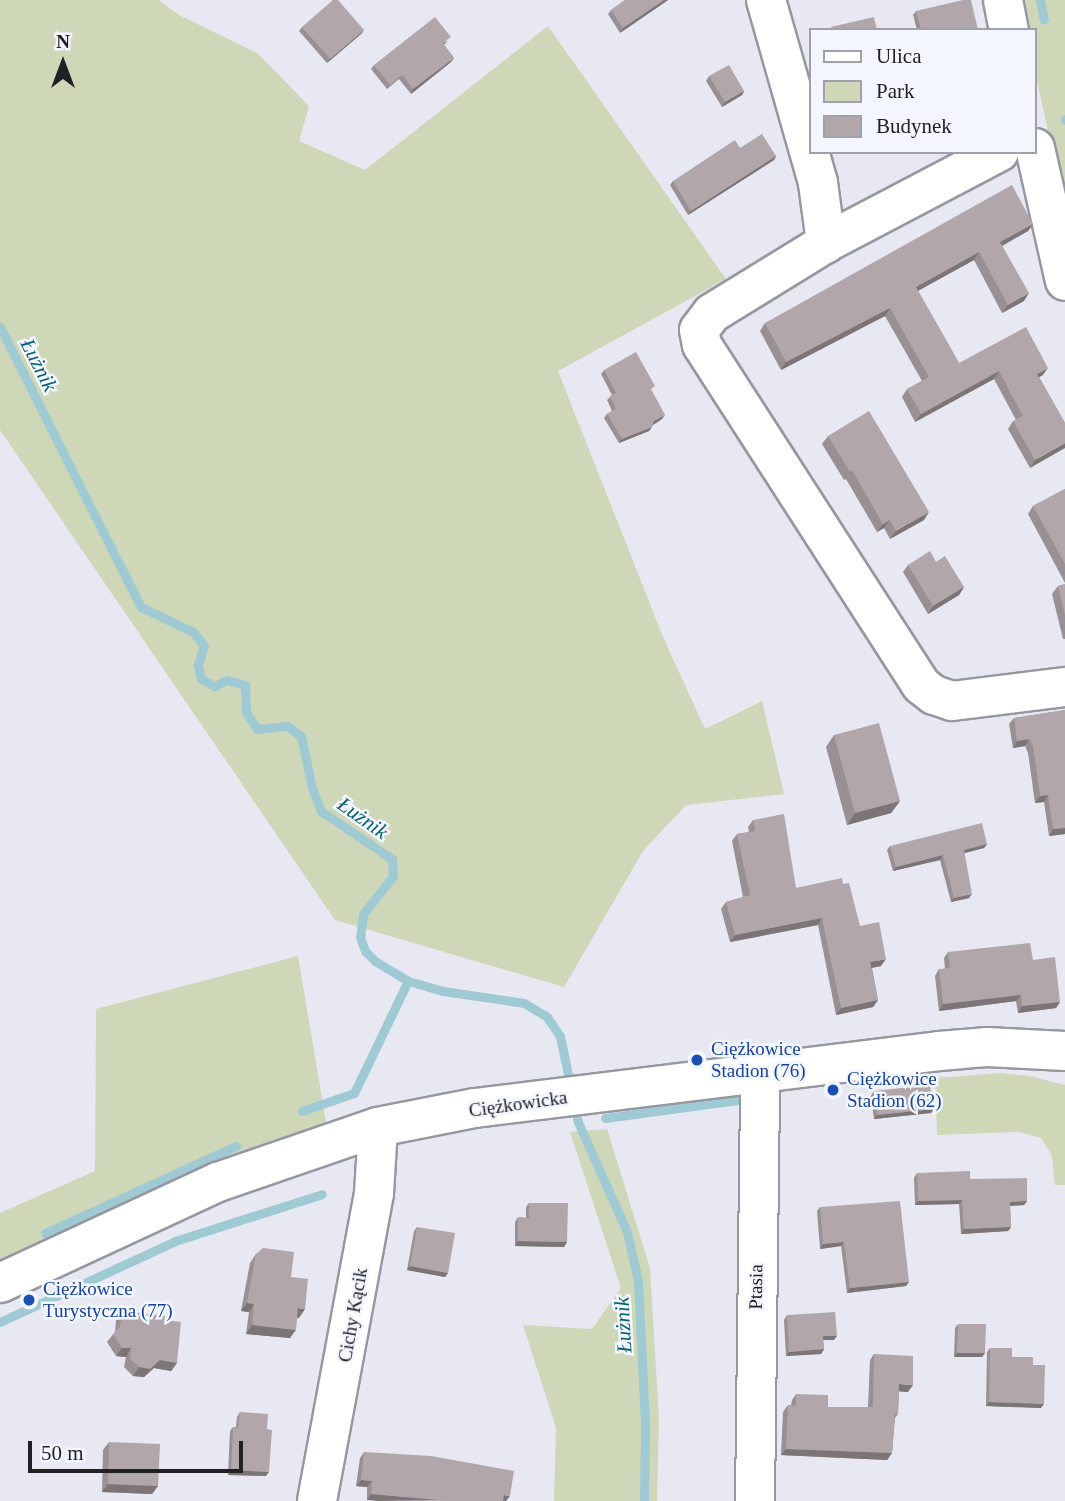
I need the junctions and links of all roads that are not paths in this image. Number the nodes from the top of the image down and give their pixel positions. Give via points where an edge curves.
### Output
1 (766, 0) edge
2 (1003, 0) edge
3 (1009, 28) edge
4 (995, 154) edge
5 (1036, 154) edge
6 (826, 243) junction
7 (1065, 281) edge
8 (1065, 687) edge
9 (1065, 1051) edge
10 (760, 1073) junction
11 (378, 1127) junction
12 (0, 1283) edge
13 (317, 1501) edge
14 (755, 1501) edge

1 - 6 street via 818,183
2 - 3 street
4 - 6 street
5 - 7 street
6 - 8 street via 712,313 699,330 702,345 921,685 952,701
9 - 10 street, Ciężkowicka via 987,1046
10 - 11 street, Ciężkowicka via 475,1108
10 - 14 street, Ptasia
11 - 12 street, Ciężkowicka via 218,1182
11 - 13 street, Cichy Kącik via 374,1193

